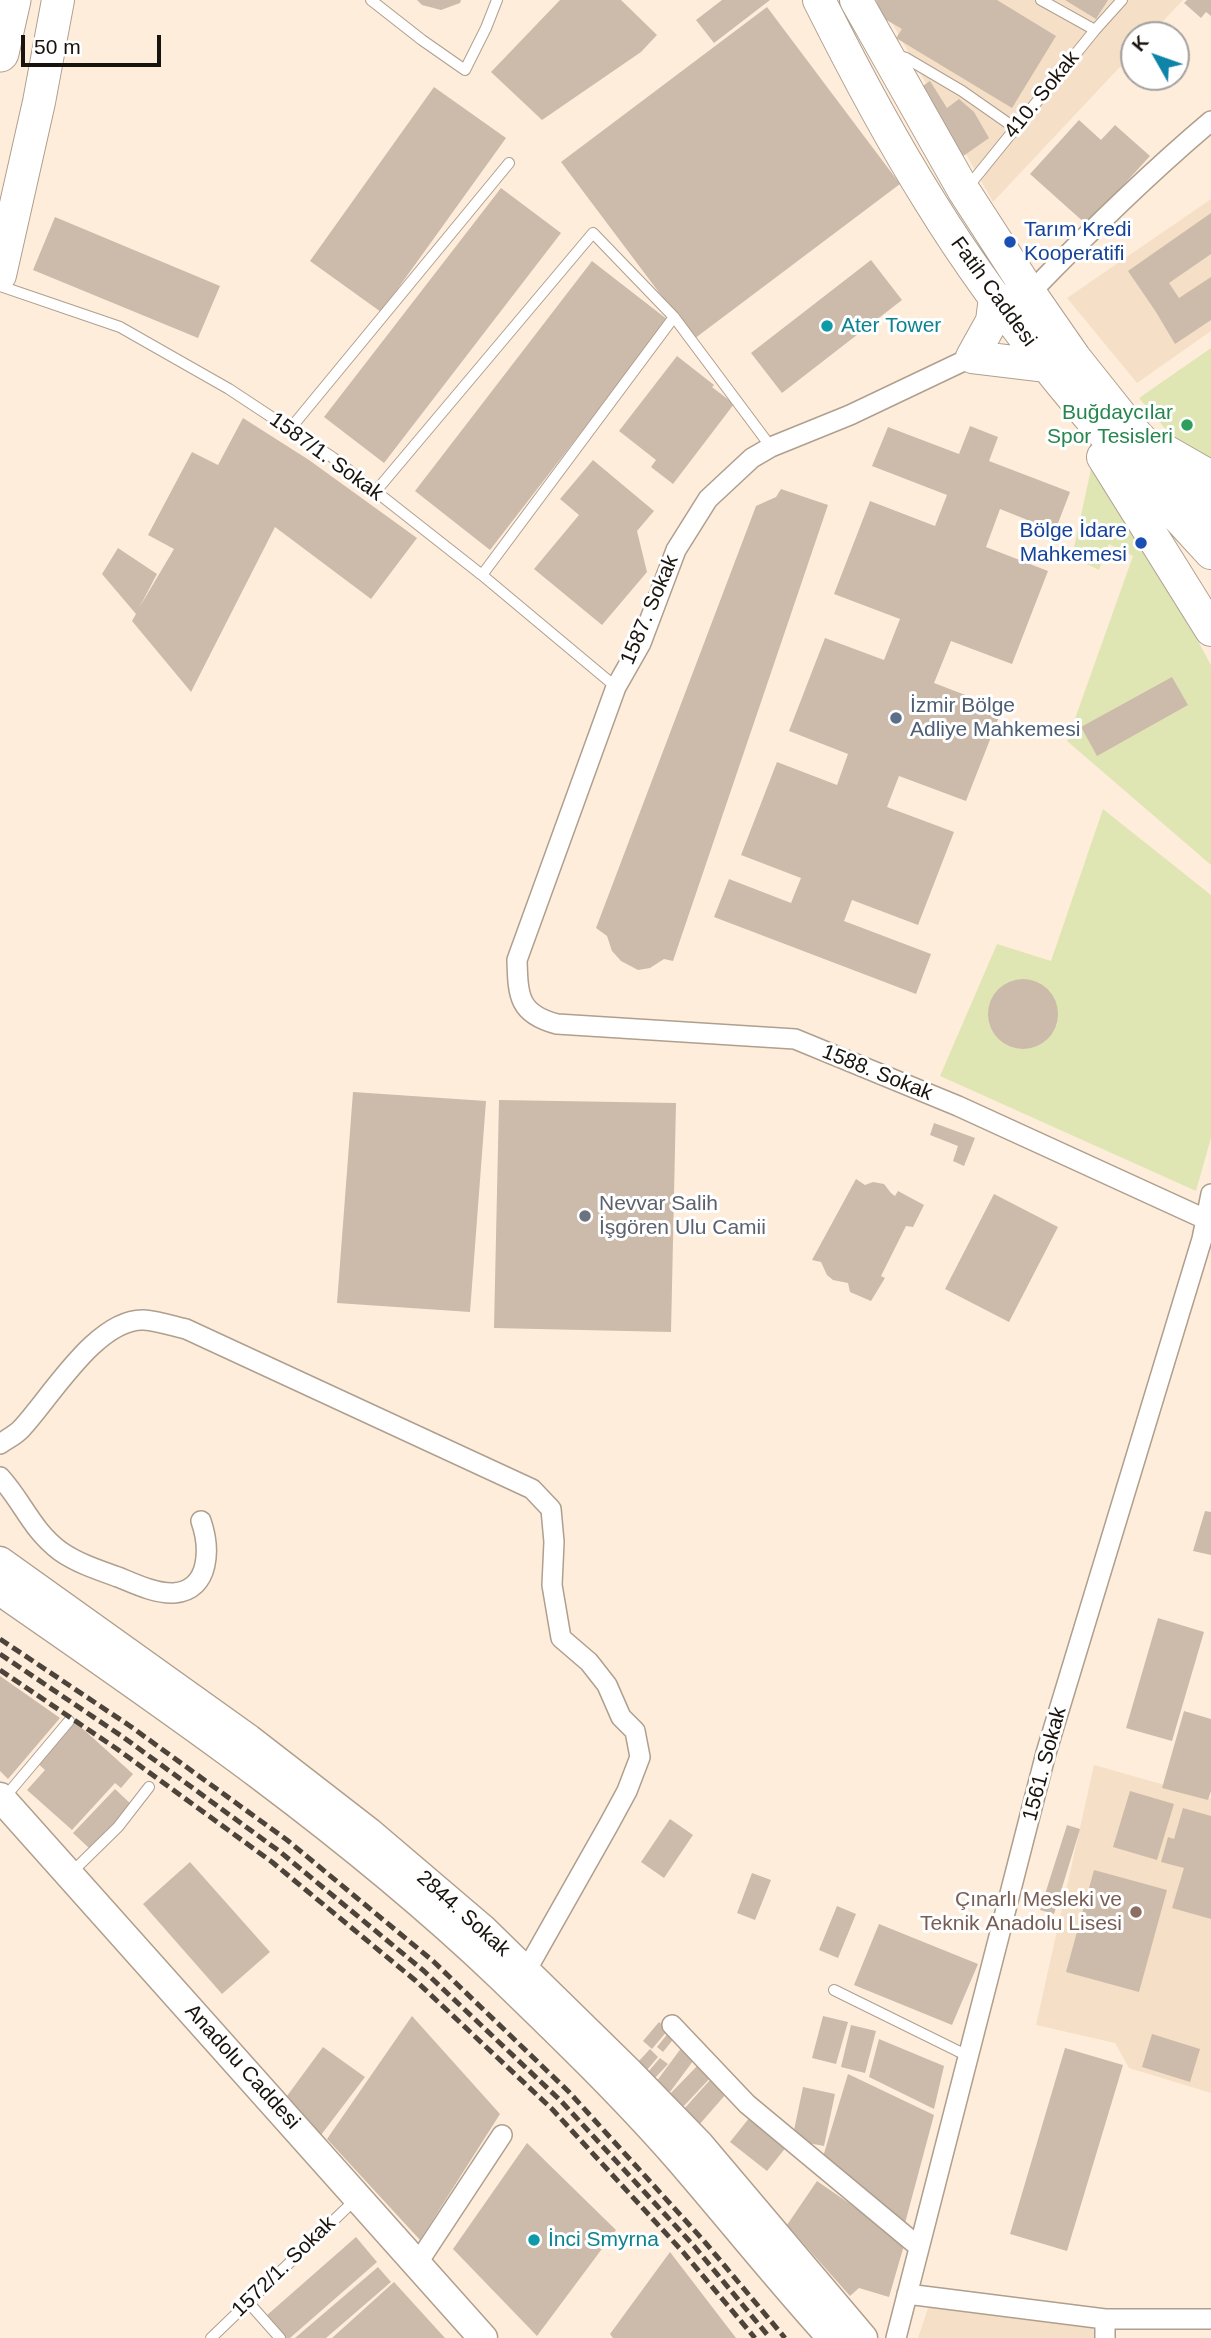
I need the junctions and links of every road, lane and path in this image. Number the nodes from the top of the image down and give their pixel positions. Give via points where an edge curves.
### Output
1 (12, 0) edge
2 (58, 0) edge
3 (371, 0) edge
4 (497, 0) edge
5 (819, 0) edge
6 (856, 0) edge
7 (1041, 0) edge
8 (1122, 0) edge
9 (1094, 30) junction
10 (0, 53) edge
11 (886, 57) junction
12 (1211, 121) edge
13 (1014, 128) junction
14 (509, 163) dead end
15 (964, 191) junction
16 (0, 275) edge
17 (0, 286) edge
18 (1030, 293) junction
19 (995, 297) junction
20 (674, 317) junction
21 (972, 357) junction
22 (1047, 366) junction
23 (290, 429) junction
24 (1134, 432) junction
25 (771, 447) junction
26 (1211, 477) edge
27 (376, 491) junction
28 (1211, 516) edge
29 (1211, 553) edge
30 (482, 575) junction
31 (1211, 630) edge
32 (616, 687) junction
33 (527, 1012) joint
34 (1211, 1194) edge
35 (1205, 1219) junction
36 (1207, 1239) edge
37 (0, 1444) edge
38 (0, 1477) edge
39 (201, 1521) dead end
40 (0, 1561) edge
41 (0, 1591) edge
42 (69, 1721) dead end
43 (149, 1787) dead end
44 (1, 1799) edge
45 (70, 1875) junction
46 (526, 1971) junction
47 (834, 1990) dead end
48 (672, 2025) dead end
49 (968, 2056) junction
50 (502, 2135) dead end
51 (357, 2197) junction
52 (919, 2247) junction
53 (417, 2263) junction
54 (907, 2294) junction
55 (248, 2302) junction
56 (1211, 2319) edge
57 (1105, 2329) edge
58 (211, 2338) edge
59 (280, 2338) edge
60 (483, 2338) edge
61 (832, 2338) edge
62 (863, 2338) edge
63 (896, 2338) edge

1 - 10 highway
2 - 16 main road
3 - 4 lane via 465,70
5 - 19 main road, Fatih Caddesi via 930,202
6 - 11 main road, Fatih Caddesi
7 - 9 lane
8 - 9 lane, 410. Sokak
9 - 13 lane, 410. Sokak
11 - 13 lane via 906,58
11 - 15 main road, Fatih Caddesi
12 - 18 street via 1100,220
13 - 15 lane, 410. Sokak
14 - 23 lane
15 - 18 main road, Fatih Caddesi
17 - 23 lane, 1587/1. Sokak via 120,327
18 - 24 main road, Fatih Caddesi
19 - 21 main road via 992,321
19 - 22 main road, Fatih Caddesi
20 - 25 lane
20 - 27 lane via 593,233
20 - 30 lane
21 - 22 main road
21 - 25 street, 1587. Sokak
22 - 29 main road, Fatih Caddesi via 1114,448
22 - 31 main road
23 - 27 lane, 1587/1. Sokak
24 - 26 main road
24 - 28 main road, Fatih Caddesi
25 - 32 street, 1587. Sokak via 752,458 708,499 676,550 641,643
27 - 30 lane, 1587/1. Sokak
30 - 32 lane, 1587/1. Sokak
32 - 33 street, 1587. Sokak via 517,960 518,990
33 - 35 street, 1588. Sokak via 557,1024 795,1039 958,1106
34 - 35 street, 1561. Sokak
35 - 36 street, 1561. Sokak
36 - 49 street, 1561. Sokak via 1046,1753
37 - 46 street via 20,1431 102,1336 122,1323 143,1320 186,1329 532,1489 551,1509 555,1542 552,1585 561,1638 607,1685 621,1717 635,1731 640,1756 608,1826
38 - 39 street via 41,1536 63,1553 146,1588 174,1593 192,1588 204,1573 207,1551
40 - 46 main road, 2844. Sokak via 358,1824
41 - 61 main road, 2844. Sokak via 316,1819 498,1975 676,2155
42 - 44 lane
43 - 45 lane via 118,1827
44 - 45 main road, Anadolu Caddesi
45 - 51 main road, Anadolu Caddesi
46 - 62 main road, 2844. Sokak via 699,2144
47 - 49 lane
48 - 52 street via 747,2104
49 - 52 street, 1561. Sokak
50 - 53 street
51 - 53 main road, Anadolu Caddesi
51 - 55 lane, 1572/1. Sokak
52 - 54 street, 1561. Sokak
53 - 60 main road, Anadolu Caddesi
54 - 57 street
54 - 63 street, 1561. Sokak
55 - 58 lane, 1572/1. Sokak
55 - 59 lane
56 - 57 street

